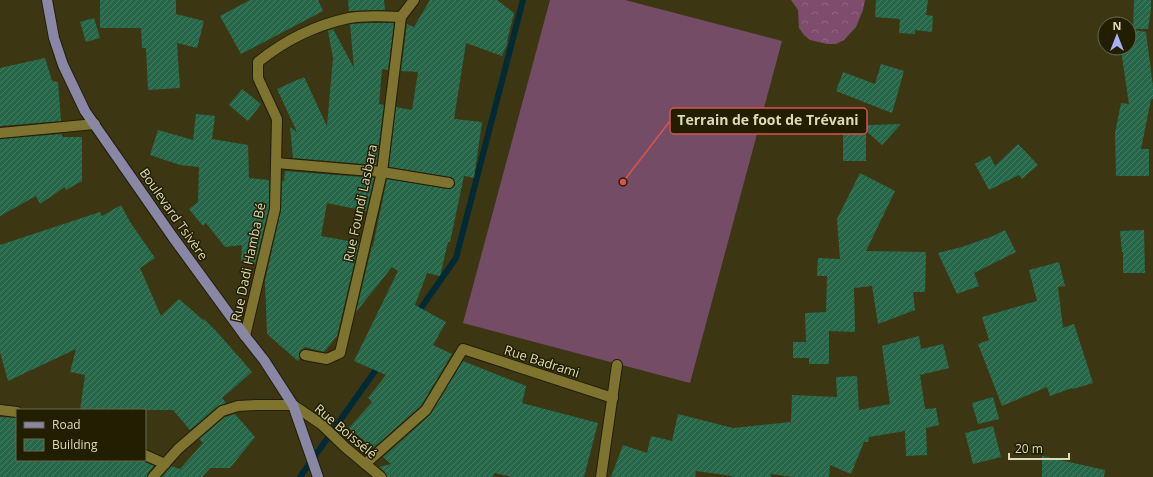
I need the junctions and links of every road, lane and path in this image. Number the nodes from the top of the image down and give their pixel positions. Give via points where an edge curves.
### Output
1 (47, 0) edge
2 (414, 0) edge
3 (401, 17) junction
4 (95, 124) junction
5 (0, 133) edge
6 (276, 163) junction
7 (382, 172) junction
8 (449, 183) dead end
9 (245, 336) junction
10 (304, 355) dead end
11 (617, 365) dead end
12 (613, 398) junction
13 (293, 405) junction
14 (0, 410) edge
15 (16, 412) edge
16 (146, 455) edge
17 (165, 464) junction
18 (365, 464) junction
19 (153, 477) edge
20 (318, 477) edge
21 (381, 477) edge
22 (601, 477) edge

1 - 4 main road, Boulevard Tsivère via 54,38 63,65 85,111
2 - 3 street
3 - 6 street, Rue Dadi Hamba Bé via 349,18 321,26 282,44 258,62 258,78 277,119
3 - 7 street, Rue Foundi Lasbara
4 - 5 street
4 - 9 main road, Boulevard Tsivère
6 - 7 street
6 - 9 street, Rue Dadi Hamba Bé via 274,209
7 - 8 street
7 - 10 street, Rue Foundi Lasbara via 340,353 327,359
9 - 13 main road, Boulevard Tsivère
11 - 12 street
12 - 18 street, Rue Badrami via 463,349 426,410
12 - 22 street
13 - 17 street via 238,406 222,411 178,449
13 - 18 street, Rue Boissélé via 321,424
13 - 20 main road, Boulevard Tsivère
14 - 15 street
16 - 17 street
17 - 19 street
18 - 21 street, Rue Boissélé

